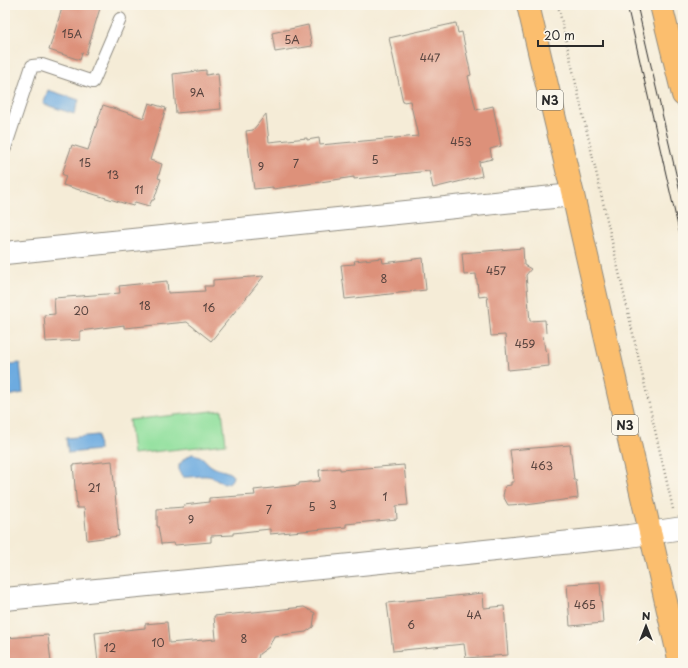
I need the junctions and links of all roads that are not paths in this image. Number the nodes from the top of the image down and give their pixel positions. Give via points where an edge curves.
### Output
1 (528, 5) edge
2 (661, 5) edge
3 (671, 5) edge
4 (120, 19) dead end
5 (670, 42) junction
6 (683, 95) edge
7 (5, 148) edge
8 (573, 195) junction
9 (5, 253) edge
10 (680, 529) edge
11 (650, 533) junction
12 (5, 599) edge
13 (680, 663) edge

1 - 8 main road, N3
2 - 5 main road
3 - 5 street
4 - 7 lane via 93,82 42,65 32,66
5 - 6 main road
8 - 9 street
8 - 11 main road, N3
10 - 11 street
11 - 12 street
11 - 13 main road, N3

